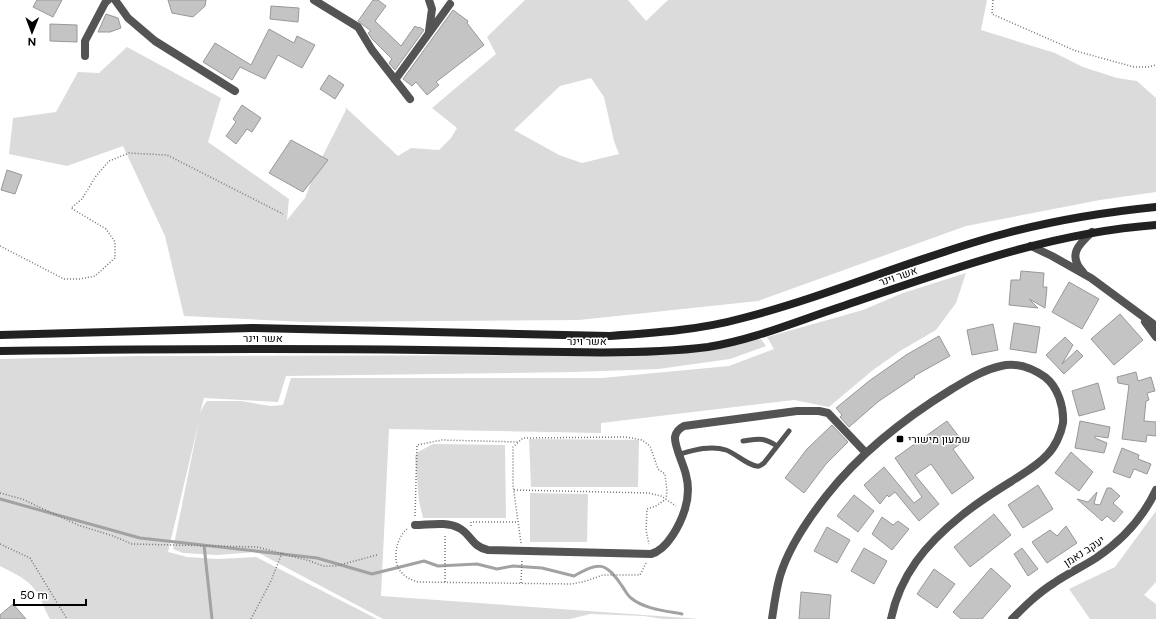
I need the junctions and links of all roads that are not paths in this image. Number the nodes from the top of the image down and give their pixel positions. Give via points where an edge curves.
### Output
1 (108, 0) edge
2 (115, 0) edge
3 (314, 0) edge
4 (429, 0) edge
5 (450, 4) dead end
6 (428, 33) junction
7 (85, 56) dead end
8 (395, 80) junction
9 (235, 91) dead end
10 (410, 99) dead end
11 (1156, 207) edge
12 (1156, 225) edge
13 (1092, 232) junction
14 (1031, 246) junction
15 (1086, 275) junction
16 (1136, 312) junction
17 (1156, 326) edge
18 (0, 335) edge
19 (1156, 337) edge
20 (0, 351) edge
21 (789, 430) dead end
22 (743, 440) dead end
23 (777, 446) junction
24 (866, 453) junction
25 (680, 454) junction
26 (1156, 490) edge
27 (415, 524) road end
28 (772, 619) edge
29 (891, 619) edge
30 (1012, 619) edge

1 - 7 street via 85,41
2 - 9 street via 128,18 155,41
3 - 8 street via 358,27
4 - 6 street via 432,9
5 - 6 street
6 - 8 street
8 - 10 street
11 - 18 main road, אשר וינר via 1057,221 1014,231 742,319 653,333 609,336 252,328
12 - 13 main road, אשר וינר
13 - 14 main road, אשר וינר
13 - 15 street via 1076,252 1076,261
14 - 15 street
14 - 20 main road, אשר וינר via 914,281 749,338 679,350
15 - 16 street
16 - 17 street
16 - 19 street
21 - 23 lane
22 - 23 lane via 762,439
23 - 25 lane via 759,466 752,466 725,450 710,448
24 - 25 street via 828,413 797,411 684,426 679,428 675,436
24 - 28 street via 827,495 796,540 780,576
24 - 29 street via 937,398 982,371 1002,365 1020,365 1036,370 1048,380 1057,393 1062,407 1058,439 1048,455 961,516 929,545 904,581 895,601
25 - 27 street via 687,476 688,492 684,512 664,546 651,554 488,550 481,549 458,527
26 - 30 street, יעקב נאמן via 1146,509 1123,536 1097,557 1044,590

